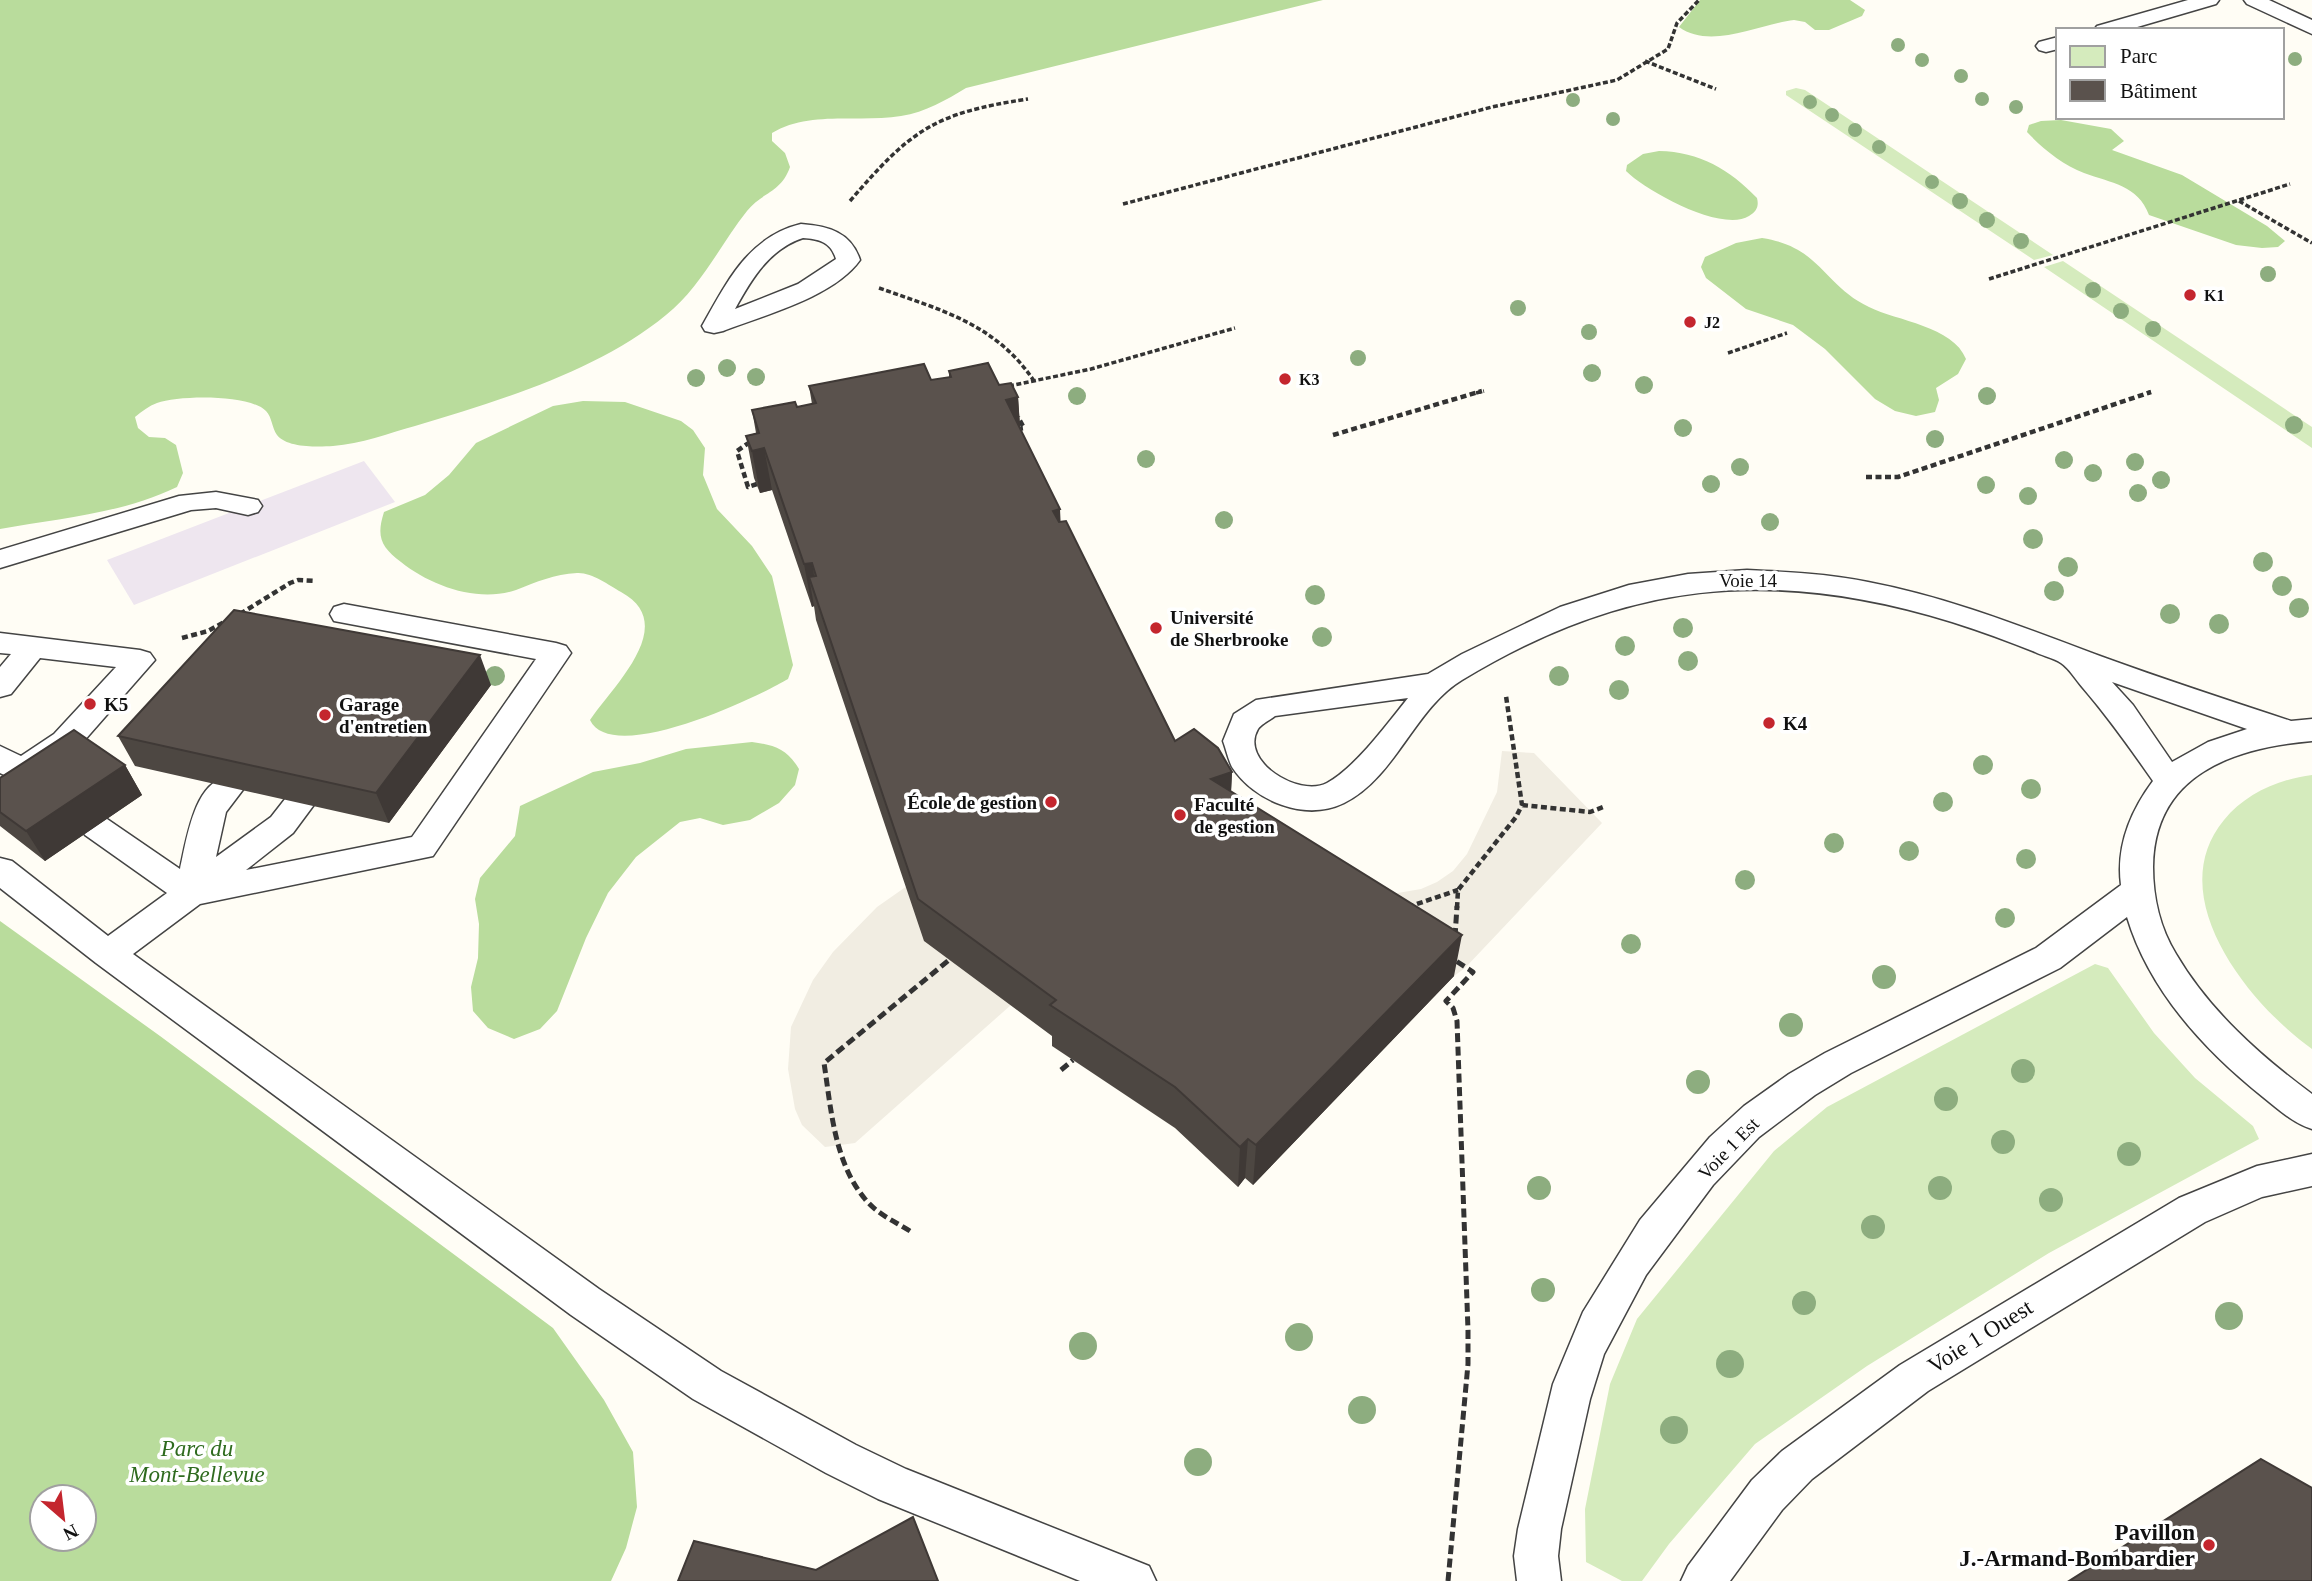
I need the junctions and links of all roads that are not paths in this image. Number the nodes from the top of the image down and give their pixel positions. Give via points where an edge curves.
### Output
1 (2209, 0) edge
2 (2254, 0) edge
3 (2111, 28) edge
4 (2312, 28) edge
5 (836, 273) joint
6 (248, 506) dead end
7 (0, 559) edge
8 (344, 614) dead end
9 (0, 643) edge
10 (33, 647) junction
11 (2070, 656) junction
12 (1437, 683) junction
13 (0, 687) edge
14 (2300, 731) edge
15 (22, 773) edge
16 (2170, 782) junction
17 (229, 787) edge
18 (300, 803) edge
19 (96, 827) dead end
20 (0, 870) edge
21 (2137, 891) junction
22 (191, 893) junction
23 (108, 954) junction
24 (2312, 1114) edge
25 (2312, 1170) edge
26 (1133, 1581) edge
27 (1539, 1581) edge
28 (1703, 1581) edge

1 - 3 lane
2 - 4 lane
5 - 5 lane via 796,292 713,326 744,273 772,243 789,233 826,233 838,240 848,260
6 - 7 lane via 216,500 189,502
8 - 22 lane via 556,653 422,847
9 - 10 lane
10 - 13 lane
10 - 15 lane via 140,660 65,743
11 - 12 lane, Voie 14 via 1989,623 1899,597 1819,583 1725,579 1658,586 1599,602 1536,628
11 - 14 lane, Voie 14
11 - 16 lane, Voie 14 via 2122,713
12 - 12 lane, Voie 14 via 1261,709 1240,727 1241,756 1277,791 1304,800 1331,797 1352,783
14 - 16 lane via 2213,752
16 - 21 lane via 2147,813 2139,834
17 - 22 lane via 211,808
18 - 22 lane via 282,825
19 - 22 lane
20 - 23 lane
21 - 24 lane via 2147,931 2160,958 2198,1013 2242,1058
21 - 27 lane, Voie 1 Est via 2048,958 1804,1083 1746,1126 1709,1166 1628,1270 1583,1356 1536,1555
22 - 23 lane
23 - 26 lane via 585,1302 707,1385 893,1484
25 - 28 lane, Voie 1 Ouest via 2257,1182 2192,1210 1914,1378 1797,1465 1768,1495

